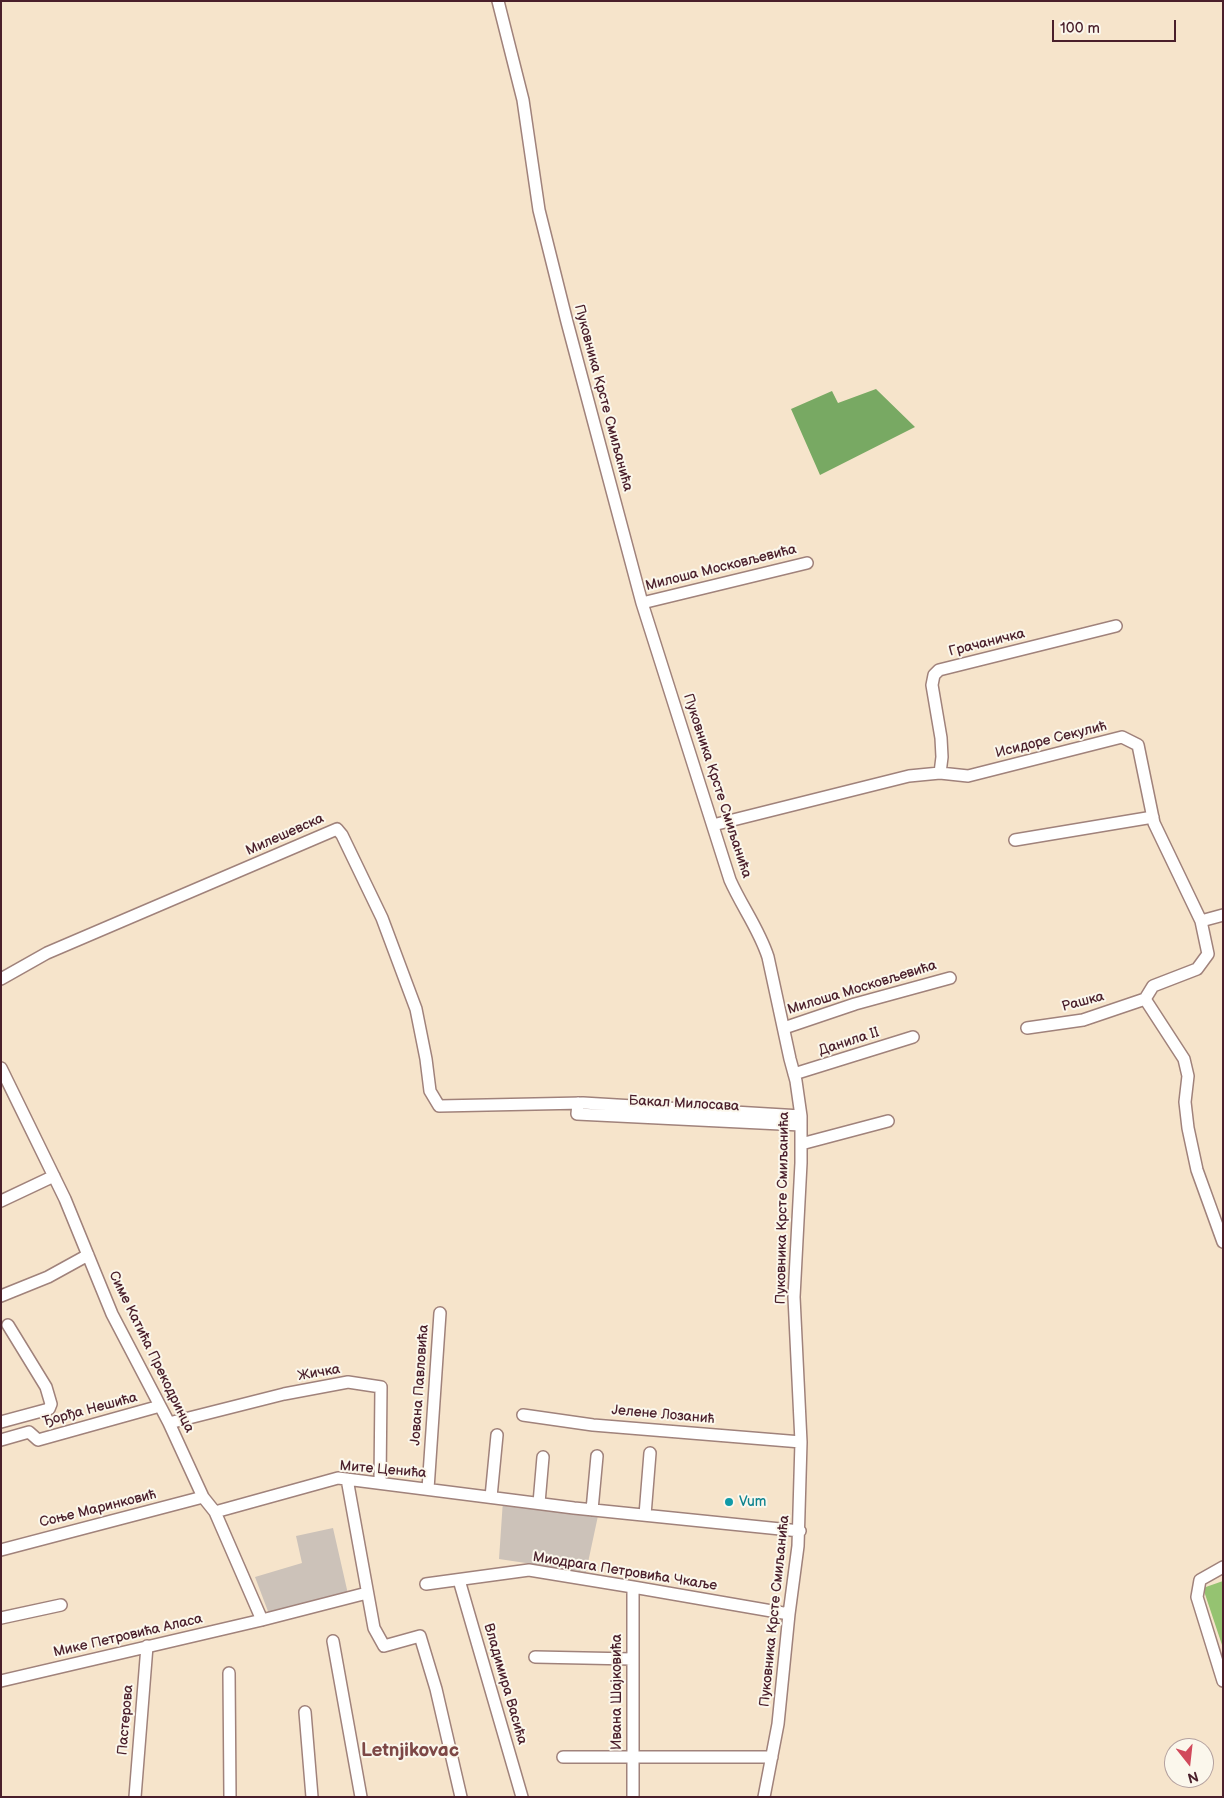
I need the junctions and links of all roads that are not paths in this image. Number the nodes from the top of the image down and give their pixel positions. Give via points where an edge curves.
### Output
1 (498, 1) edge
2 (807, 563) dead end
3 (642, 603) junction
4 (1116, 626) dead end
5 (940, 773) junction
6 (1153, 817) junction
7 (713, 825) junction
8 (1015, 840) dead end
9 (1223, 914) edge
10 (1201, 922) junction
11 (950, 978) dead end
12 (1, 979) edge
13 (1145, 999) junction
14 (784, 1028) junction
15 (1027, 1028) dead end
16 (913, 1037) dead end
17 (1, 1068) edge
18 (794, 1074) junction
19 (439, 1106) joint
20 (801, 1121) junction
21 (888, 1122) dead end
22 (801, 1144) junction
23 (54, 1176) junction
24 (1, 1201) edge
25 (1223, 1242) edge
26 (88, 1254) junction
27 (1, 1296) edge
28 (440, 1313) dead end
29 (8, 1325) dead end
30 (160, 1406) junction
31 (523, 1415) dead end
32 (1, 1422) edge
33 (169, 1424) junction
34 (497, 1435) dead end
35 (1, 1440) edge
36 (800, 1442) junction
37 (650, 1454) dead end
38 (597, 1456) dead end
39 (543, 1457) dead end
40 (347, 1479) junction
41 (380, 1483) junction
42 (428, 1489) junction
43 (492, 1497) junction
44 (203, 1498) junction
45 (539, 1503) junction
46 (592, 1510) junction
47 (215, 1512) junction
48 (645, 1515) junction
49 (800, 1531) junction
50 (1, 1550) edge
51 (1223, 1567) edge
52 (459, 1580) junction
53 (426, 1584) dead end
54 (633, 1587) junction
55 (367, 1593) junction
56 (61, 1604) dead end
57 (789, 1614) junction
58 (1, 1618) edge
59 (262, 1620) junction
60 (332, 1641) dead end
61 (147, 1646) junction
62 (535, 1657) dead end
63 (632, 1659) junction
64 (229, 1673) dead end
65 (1223, 1681) edge
66 (1, 1682) edge
67 (305, 1712) dead end
68 (562, 1757) dead end
69 (632, 1757) junction
70 (772, 1757) junction
71 (135, 1797) edge
72 (230, 1797) edge
73 (312, 1797) edge
74 (362, 1797) edge
75 (461, 1797) edge
76 (522, 1797) edge
77 (633, 1797) edge
78 (764, 1797) edge

1 - 3 street, Пуковника Крсте Смиљанића via 523,100 541,220
2 - 3 street, Милоша Московљевића
3 - 7 street, Пуковника Крсте Смиљанића
4 - 5 street, Грачаничка via 939,670 932,685 941,738
5 - 6 street, Исидоре Секулић via 968,776 1122,737 1138,745
5 - 7 street, Исидоре Секулић via 909,776
6 - 8 street
6 - 10 street, Исидоре Секулић
7 - 14 street, Пуковника Крсте Смиљанића via 730,880 763,940
9 - 10 street
10 - 13 street, Исидоре Секулић via 1208,954 1197,969 1153,986
11 - 14 street, Милоша Московљевића via 855,1004
12 - 19 street, Милешевска via 47,953 337,828 382,918 416,1010 430,1091
13 - 15 street, Рашка via 1083,1020
13 - 25 street via 1184,1059 1188,1076 1185,1102 1197,1170
14 - 18 street, Пуковника Крсте Смиљанића
16 - 18 street, Данила II
17 - 23 street, Симе Катића Прекодринца
18 - 20 street, Пуковника Крсте Смиљанића
19 - 20 street, Бакал Милосава via 578,1103 577,1114
20 - 22 street, Пуковника Крсте Смиљанића
21 - 22 street
22 - 36 street, Пуковника Крсте Смиљанића via 794,1297
23 - 24 street
23 - 26 street, Симе Катића Прекодринца
26 - 27 street via 48,1277
26 - 30 street, Симе Катића Прекодринца via 112,1314
28 - 42 street, Јована Павловића
29 - 32 street via 46,1387 52,1404 49,1409
30 - 33 street, Симе Катића Прекодринца
30 - 35 street, Ђорђа Нешића via 38,1440 29,1432
31 - 36 street, Јелене Лозанић via 593,1425
33 - 41 street, Жичка via 284,1394 348,1382 381,1387
33 - 44 street, Симе Катића Прекодринца
34 - 43 street
36 - 49 street, Пуковника Крсте Смиљанића
37 - 48 street
38 - 46 street
39 - 45 street
40 - 41 street, Мите Ценића
40 - 47 street, Мите Ценића via 338,1478
40 - 55 street
41 - 42 street, Мите Ценића
42 - 43 street, Мите Ценића
43 - 45 street, Мите Ценића
44 - 47 street, Симе Катића Прекодринца
44 - 50 street, Соње Маринковић
45 - 46 street, Мите Ценића
46 - 48 street, Мите Ценића
47 - 59 street, Симе Катића Прекодринца
48 - 49 street, Мите Ценића
49 - 57 street, Пуковника Крсте Смиљанића
51 - 65 street via 1200,1580 1196,1597
52 - 53 street, Миодрага Петровића Чкаље
52 - 54 street, Миодрага Петровића Чкаље via 529,1570
52 - 76 street, Владимира Васића
54 - 57 street, Миодрага Петровића Чкаље
54 - 63 street, Ивана Шајковића
55 - 59 street, Мике Петровића Аласа
55 - 75 street via 374,1628 384,1646 420,1636
56 - 58 street
57 - 70 street, Пуковника Крсте Смиљанића
59 - 61 street, Мике Петровића Аласа
60 - 74 street
61 - 66 street, Мике Петровића Аласа
61 - 71 street, Пастерова
62 - 63 street
63 - 69 street, Ивана Шајковића
64 - 72 street
67 - 73 street
68 - 69 street
69 - 70 street
69 - 77 street, Ивана Шајковића
70 - 78 street, Пуковника Крсте Смиљанића

